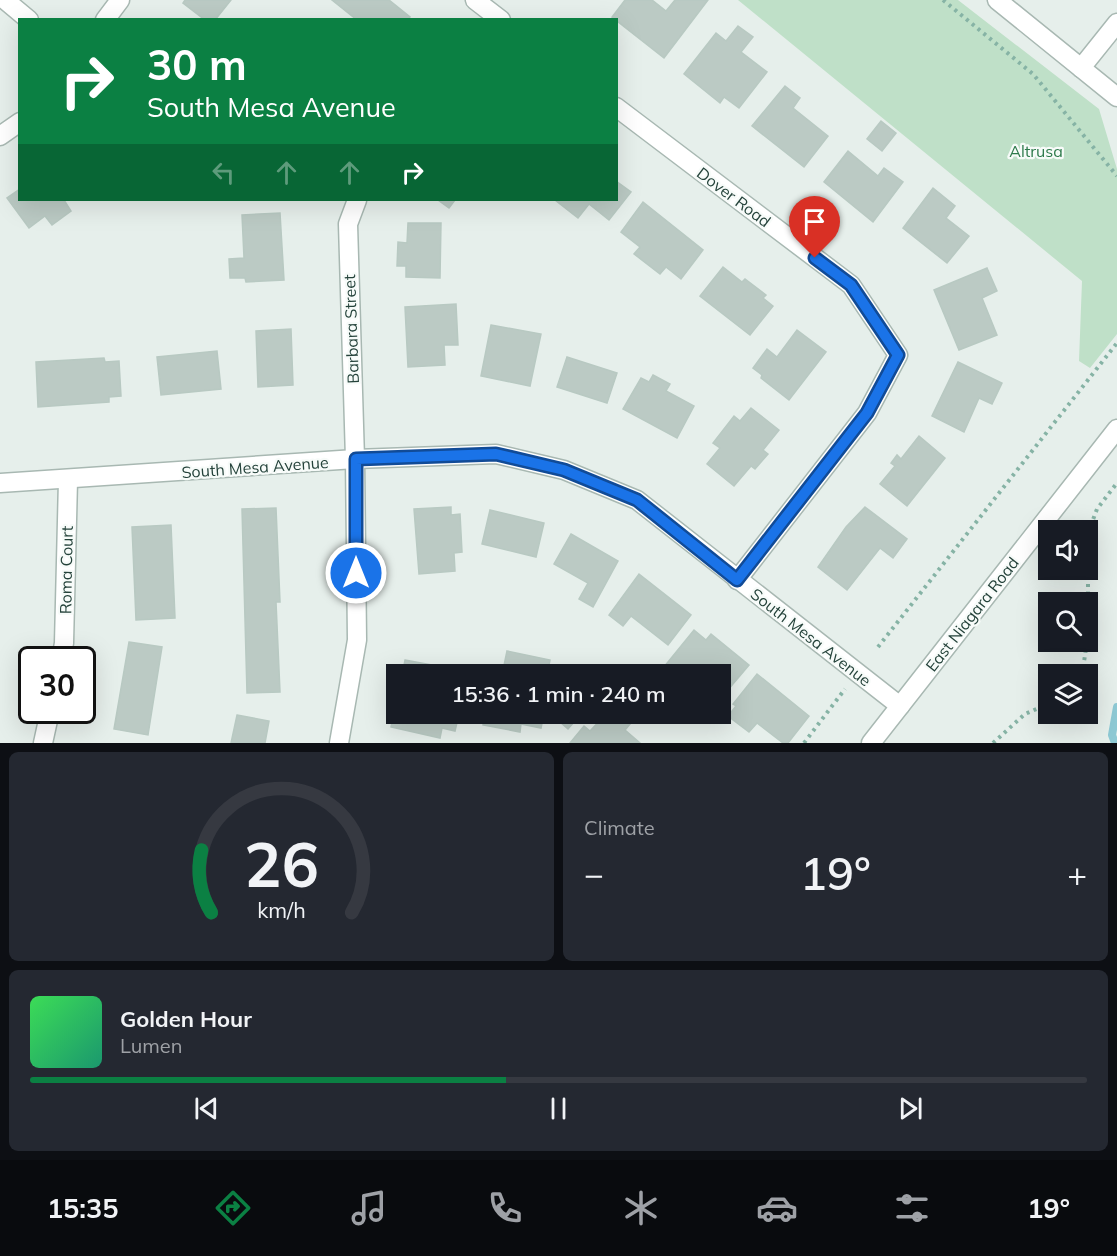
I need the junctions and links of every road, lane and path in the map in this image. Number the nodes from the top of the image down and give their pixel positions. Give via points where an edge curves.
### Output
1 (5, 0) edge
2 (120, 0) edge
3 (943, 0) edge
4 (997, 0) edge
5 (478, 9) edge
6 (28, 18) edge
7 (106, 18) edge
8 (497, 18) edge
9 (1117, 23) edge
10 (1081, 68) junction
11 (1115, 94) edge
12 (618, 109) edge
13 (18, 123) edge
14 (0, 136) edge
15 (1117, 176) edge
16 (357, 201) edge
17 (1117, 343) edge
18 (1117, 429) edge
19 (356, 459) junction
20 (68, 480) junction
21 (0, 483) edge
22 (1117, 483) edge
23 (1093, 520) edge
24 (737, 580) junction
25 (63, 646) edge
26 (878, 647) dead end
27 (845, 689) dead end
28 (900, 706) junction
29 (1038, 708) edge
30 (47, 724) edge
31 (43, 743) edge
32 (339, 743) edge
33 (804, 743) edge
34 (871, 743) edge
35 (993, 743) edge

1 - 6 street
2 - 7 street
3 - 15 path via 1033,74
4 - 10 street
5 - 8 street
9 - 10 street
10 - 11 street
12 - 24 street, Dover Road via 851,285 898,355 867,413
13 - 14 street
16 - 19 street, Barbara Street via 348,224
17 - 26 path
18 - 28 street, East Niagara Road
19 - 20 street, South Mesa Avenue
19 - 24 street, South Mesa Avenue via 496,454 564,470 637,500
19 - 32 street, Barbara Street via 357,640
20 - 21 street, South Mesa Avenue
20 - 25 street, Roma Court
22 - 23 path
24 - 28 street, South Mesa Avenue
27 - 33 path
28 - 34 street, East Niagara Road
29 - 35 path via 1025,714
30 - 31 street

